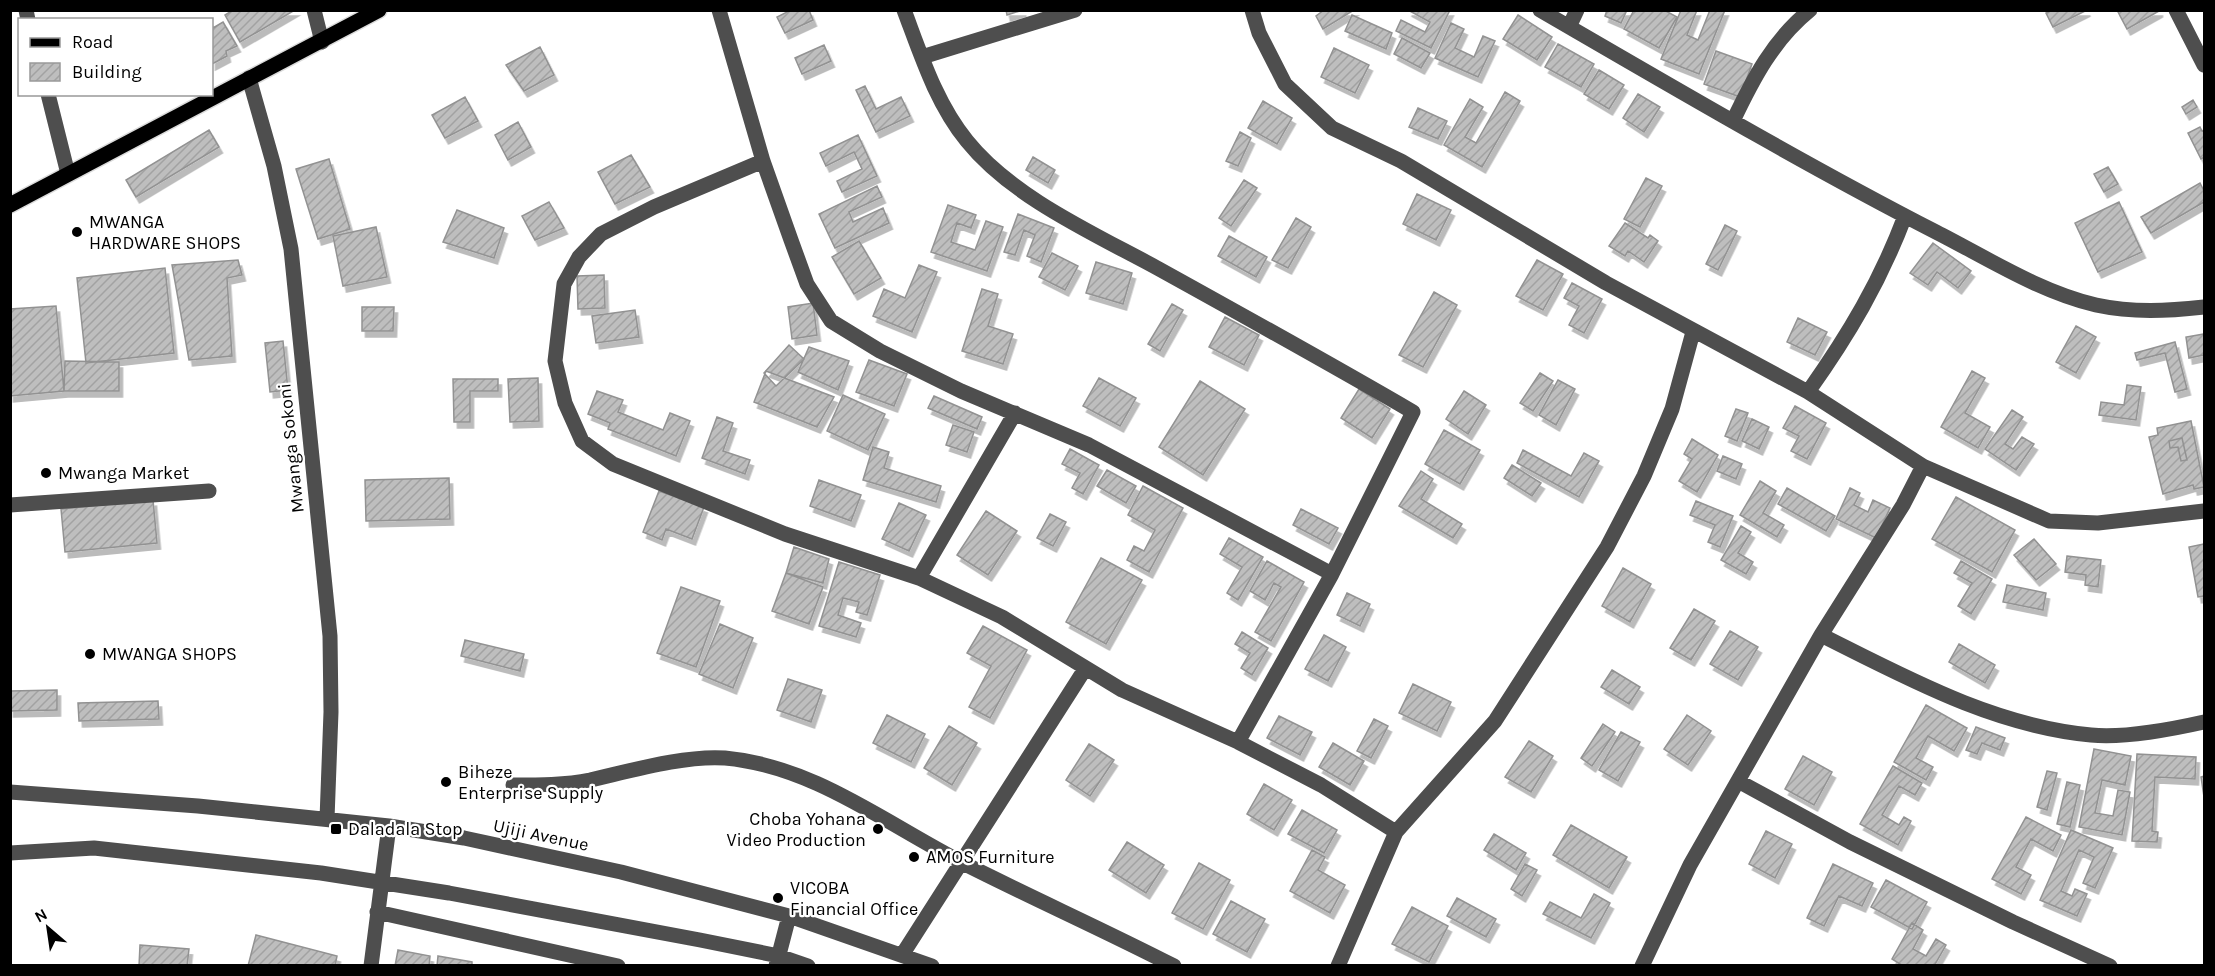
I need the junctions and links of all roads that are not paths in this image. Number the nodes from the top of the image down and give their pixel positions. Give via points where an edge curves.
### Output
1 (314, 10) edge
2 (379, 10) edge
3 (718, 10) edge
4 (904, 10) edge
5 (1074, 10) edge
6 (1252, 10) edge
7 (1540, 10) edge
8 (1577, 10) edge
9 (1810, 10) edge
10 (2176, 10) edge
11 (1569, 27) junction
12 (322, 42) junction
13 (922, 57) junction
14 (2205, 65) edge
15 (249, 78) junction
16 (48, 96) edge
17 (1733, 121) junction
18 (763, 160) junction
19 (68, 174) junction
20 (10, 205) edge
21 (1905, 216) junction
22 (2205, 307) edge
23 (1693, 332) junction
24 (1808, 392) junction
25 (1015, 413) junction
26 (1923, 466) junction
27 (209, 491) dead end
28 (10, 505) edge
29 (2205, 511) edge
30 (1332, 574) junction
31 (919, 578) junction
32 (1821, 635) junction
33 (1085, 669) junction
34 (2205, 722) edge
35 (1238, 742) junction
36 (1738, 781) junction
37 (513, 785) dead end
38 (15, 796) edge
39 (327, 819) junction
40 (388, 826) junction
41 (1395, 832) junction
42 (10, 853) edge
43 (962, 862) junction
44 (382, 882) junction
45 (377, 912) junction
46 (789, 916) junction
47 (902, 955) junction
48 (778, 961) edge
49 (371, 966) edge
50 (618, 966) edge
51 (808, 966) edge
52 (932, 966) edge
53 (1174, 966) edge
54 (1338, 966) edge
55 (1642, 966) edge
56 (2110, 966) edge

1 - 12 street
2 - 12 main road
3 - 18 street
4 - 13 street
5 - 13 street
6 - 23 street via 1259,33 1286,84 1332,128 1401,161
7 - 11 street
8 - 11 street
9 - 17 street via 1790,26 1758,69
10 - 14 street
11 - 17 street
12 - 15 main road
13 - 30 street via 940,101 967,141 1022,191 1413,412
15 - 19 main road
15 - 39 street, Mwanga Sokoni via 274,166 293,270 330,636
16 - 19 street
17 - 21 street
18 - 25 street via 807,284 831,321 880,351
18 - 31 street via 601,234 579,257 564,284 555,361 565,403 582,441 613,464 785,534
19 - 20 main road
21 - 22 street via 2047,288 2096,305 2149,312
21 - 24 street via 1867,303
23 - 24 street
23 - 41 street via 1672,409 1644,476 1607,547 1495,721
24 - 26 street
25 - 30 street via 1089,445
25 - 31 street
26 - 29 street via 2049,520 2098,523
26 - 32 street via 1903,505
27 - 28 street
30 - 35 street
31 - 33 street via 1002,617
32 - 34 street via 1957,699 2038,728 2099,735
32 - 36 street
33 - 35 street via 1122,690
33 - 43 street
35 - 41 street via 1321,785
36 - 55 street via 1690,865
36 - 56 street via 1850,842
37 - 43 street via 552,786 632,769 723,758 765,765 855,801
38 - 39 street, Ujiji Avenue via 87,796
39 - 40 street, Ujiji Avenue
40 - 44 street
40 - 46 street, Ujiji Avenue via 464,838 609,870
41 - 54 street
42 - 44 street via 93,848
43 - 47 street
43 - 53 street
44 - 45 street
44 - 48 street
45 - 49 street
45 - 50 street
46 - 47 street, Ujiji Avenue
46 - 48 street
47 - 52 street, Ujiji Avenue
48 - 51 street

